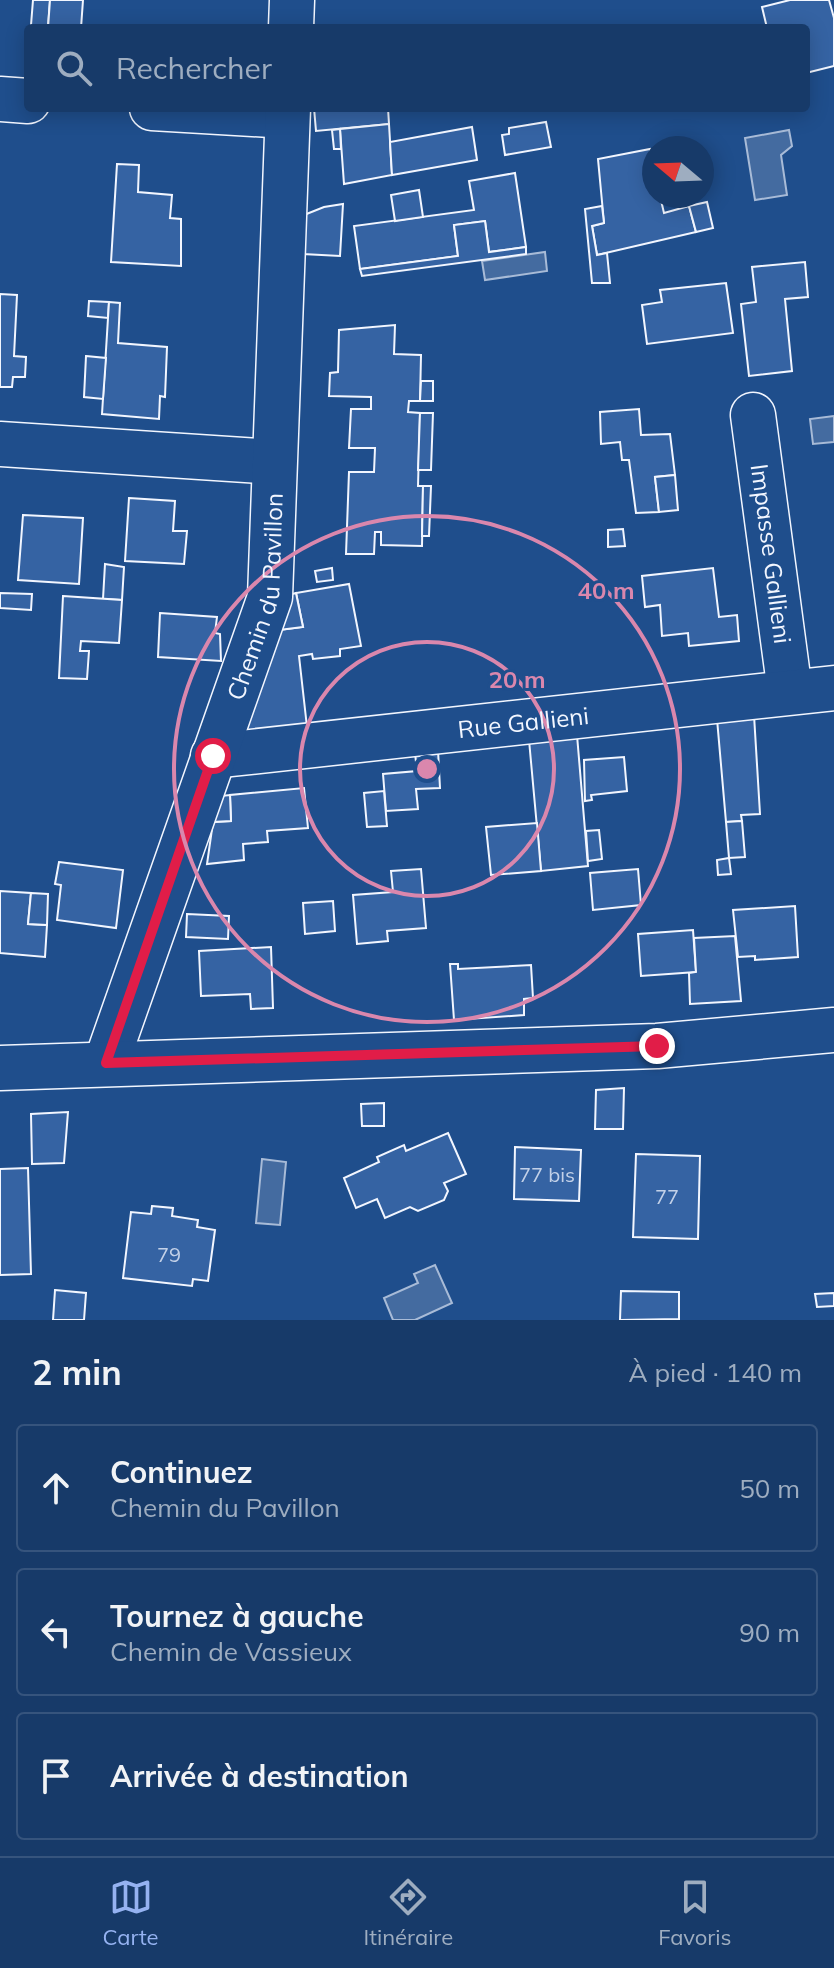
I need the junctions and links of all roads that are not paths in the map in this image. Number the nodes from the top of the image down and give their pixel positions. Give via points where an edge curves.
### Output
1 (292, 0) edge
2 (291, 24) edge
3 (0, 99) edge
4 (24, 101) edge
5 (287, 112) edge
6 (753, 415) dead end
7 (0, 444) edge
8 (274, 462) junction
9 (834, 688) edge
10 (790, 692) junction
11 (213, 756) junction
12 (834, 1030) edge
13 (106, 1063) junction
14 (0, 1068) edge

1 - 2 street
3 - 4 street
5 - 8 street, Chemin du Pavillon
6 - 10 street, Impasse Gallieni
7 - 8 street
8 - 11 street, Chemin du Pavillon via 270,597
9 - 10 street, Rue Gallieni
10 - 11 street, Rue Gallieni
11 - 13 street, Chemin du Pavillon
12 - 13 street via 657,1046
13 - 14 street

